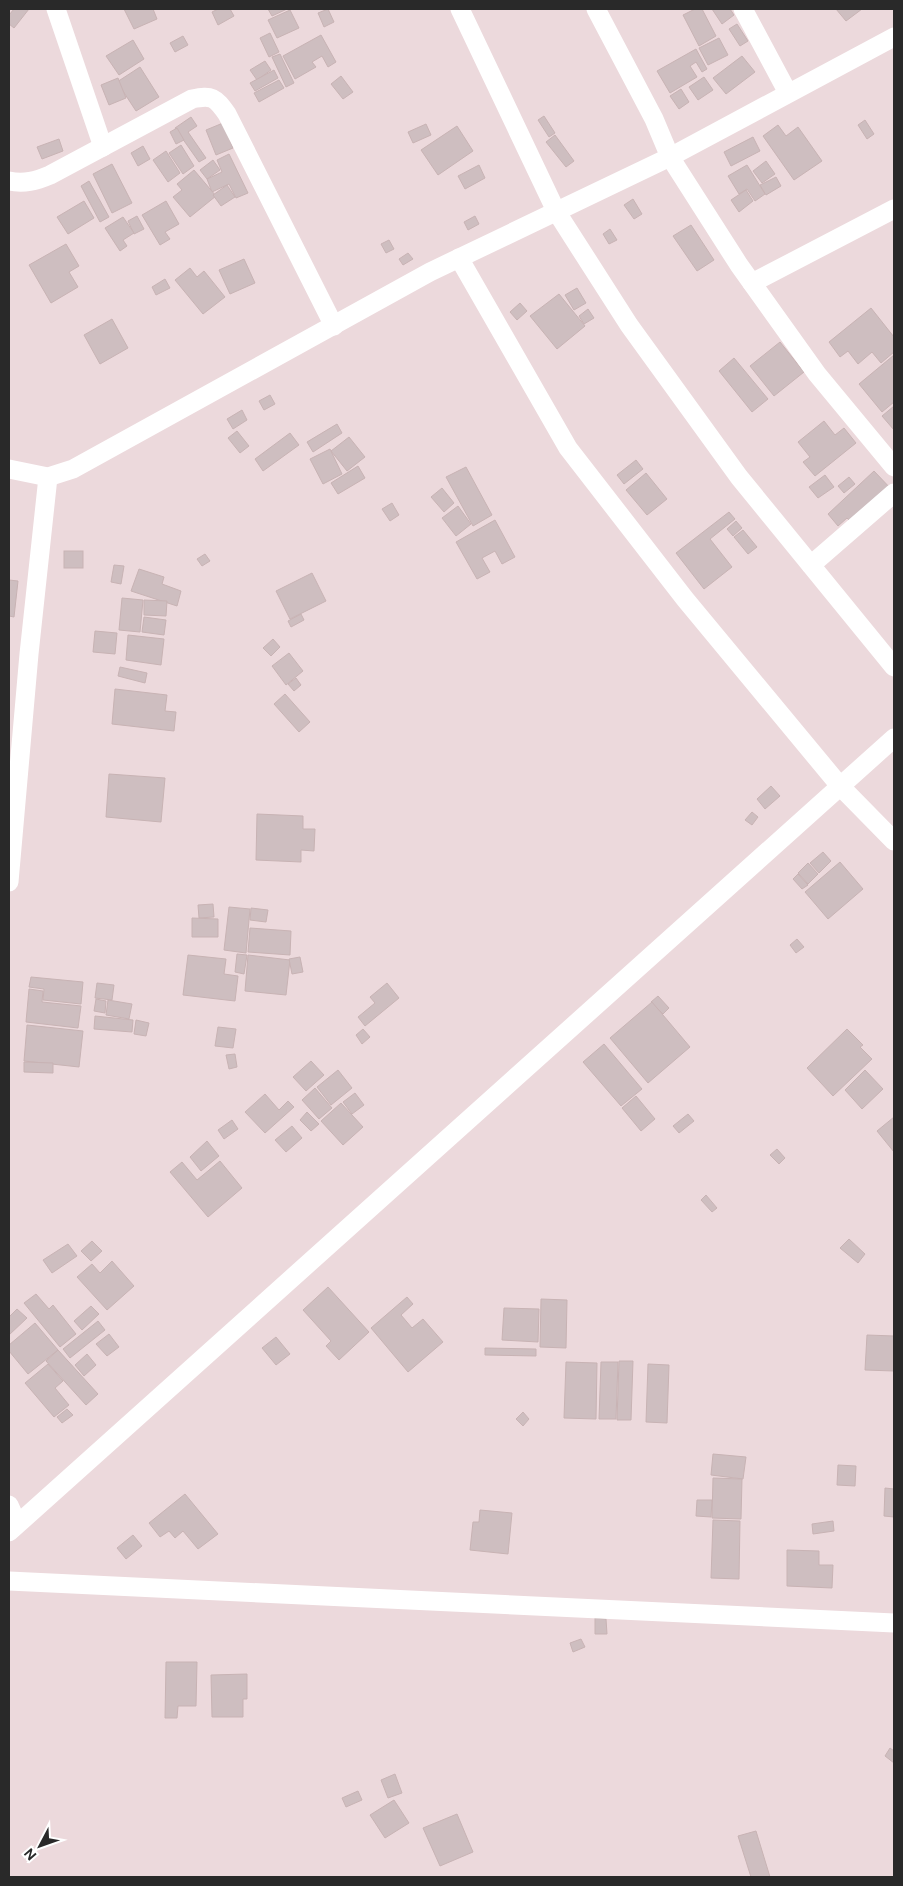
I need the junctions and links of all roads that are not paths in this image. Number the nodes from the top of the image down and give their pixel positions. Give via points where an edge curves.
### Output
1 (56, 9) edge
2 (460, 9) edge
3 (596, 9) edge
4 (743, 9) edge
5 (894, 37) edge
6 (788, 93) junction
7 (103, 147) junction
8 (670, 157) junction
9 (9, 181) edge
10 (556, 211) junction
11 (894, 211) edge
12 (459, 258) junction
13 (752, 283) junction
14 (334, 326) junction
15 (894, 467) edge
16 (9, 469) edge
17 (48, 477) junction
18 (894, 494) edge
19 (811, 565) junction
20 (894, 667) edge
21 (894, 738) edge
22 (13, 774) edge
23 (840, 786) junction
24 (894, 842) edge
25 (9, 882) edge
26 (9, 1505) edge
27 (13, 1528) edge
28 (9, 1581) edge
29 (894, 1623) edge

1 - 7 street
2 - 10 street
3 - 8 street via 654,119
4 - 6 street
5 - 6 street
6 - 8 street
7 - 9 street via 35,181
7 - 14 street via 192,99 208,96 218,102
8 - 10 street
8 - 13 street
10 - 12 street
10 - 19 street via 629,325 739,477
11 - 13 street
12 - 14 street
12 - 23 street via 568,448 685,599
13 - 15 street via 817,374
14 - 17 street via 73,469
16 - 17 street
17 - 22 street
18 - 19 street
19 - 20 street
21 - 23 street
22 - 25 street
23 - 24 street
23 - 27 street
26 - 27 street
28 - 29 street

